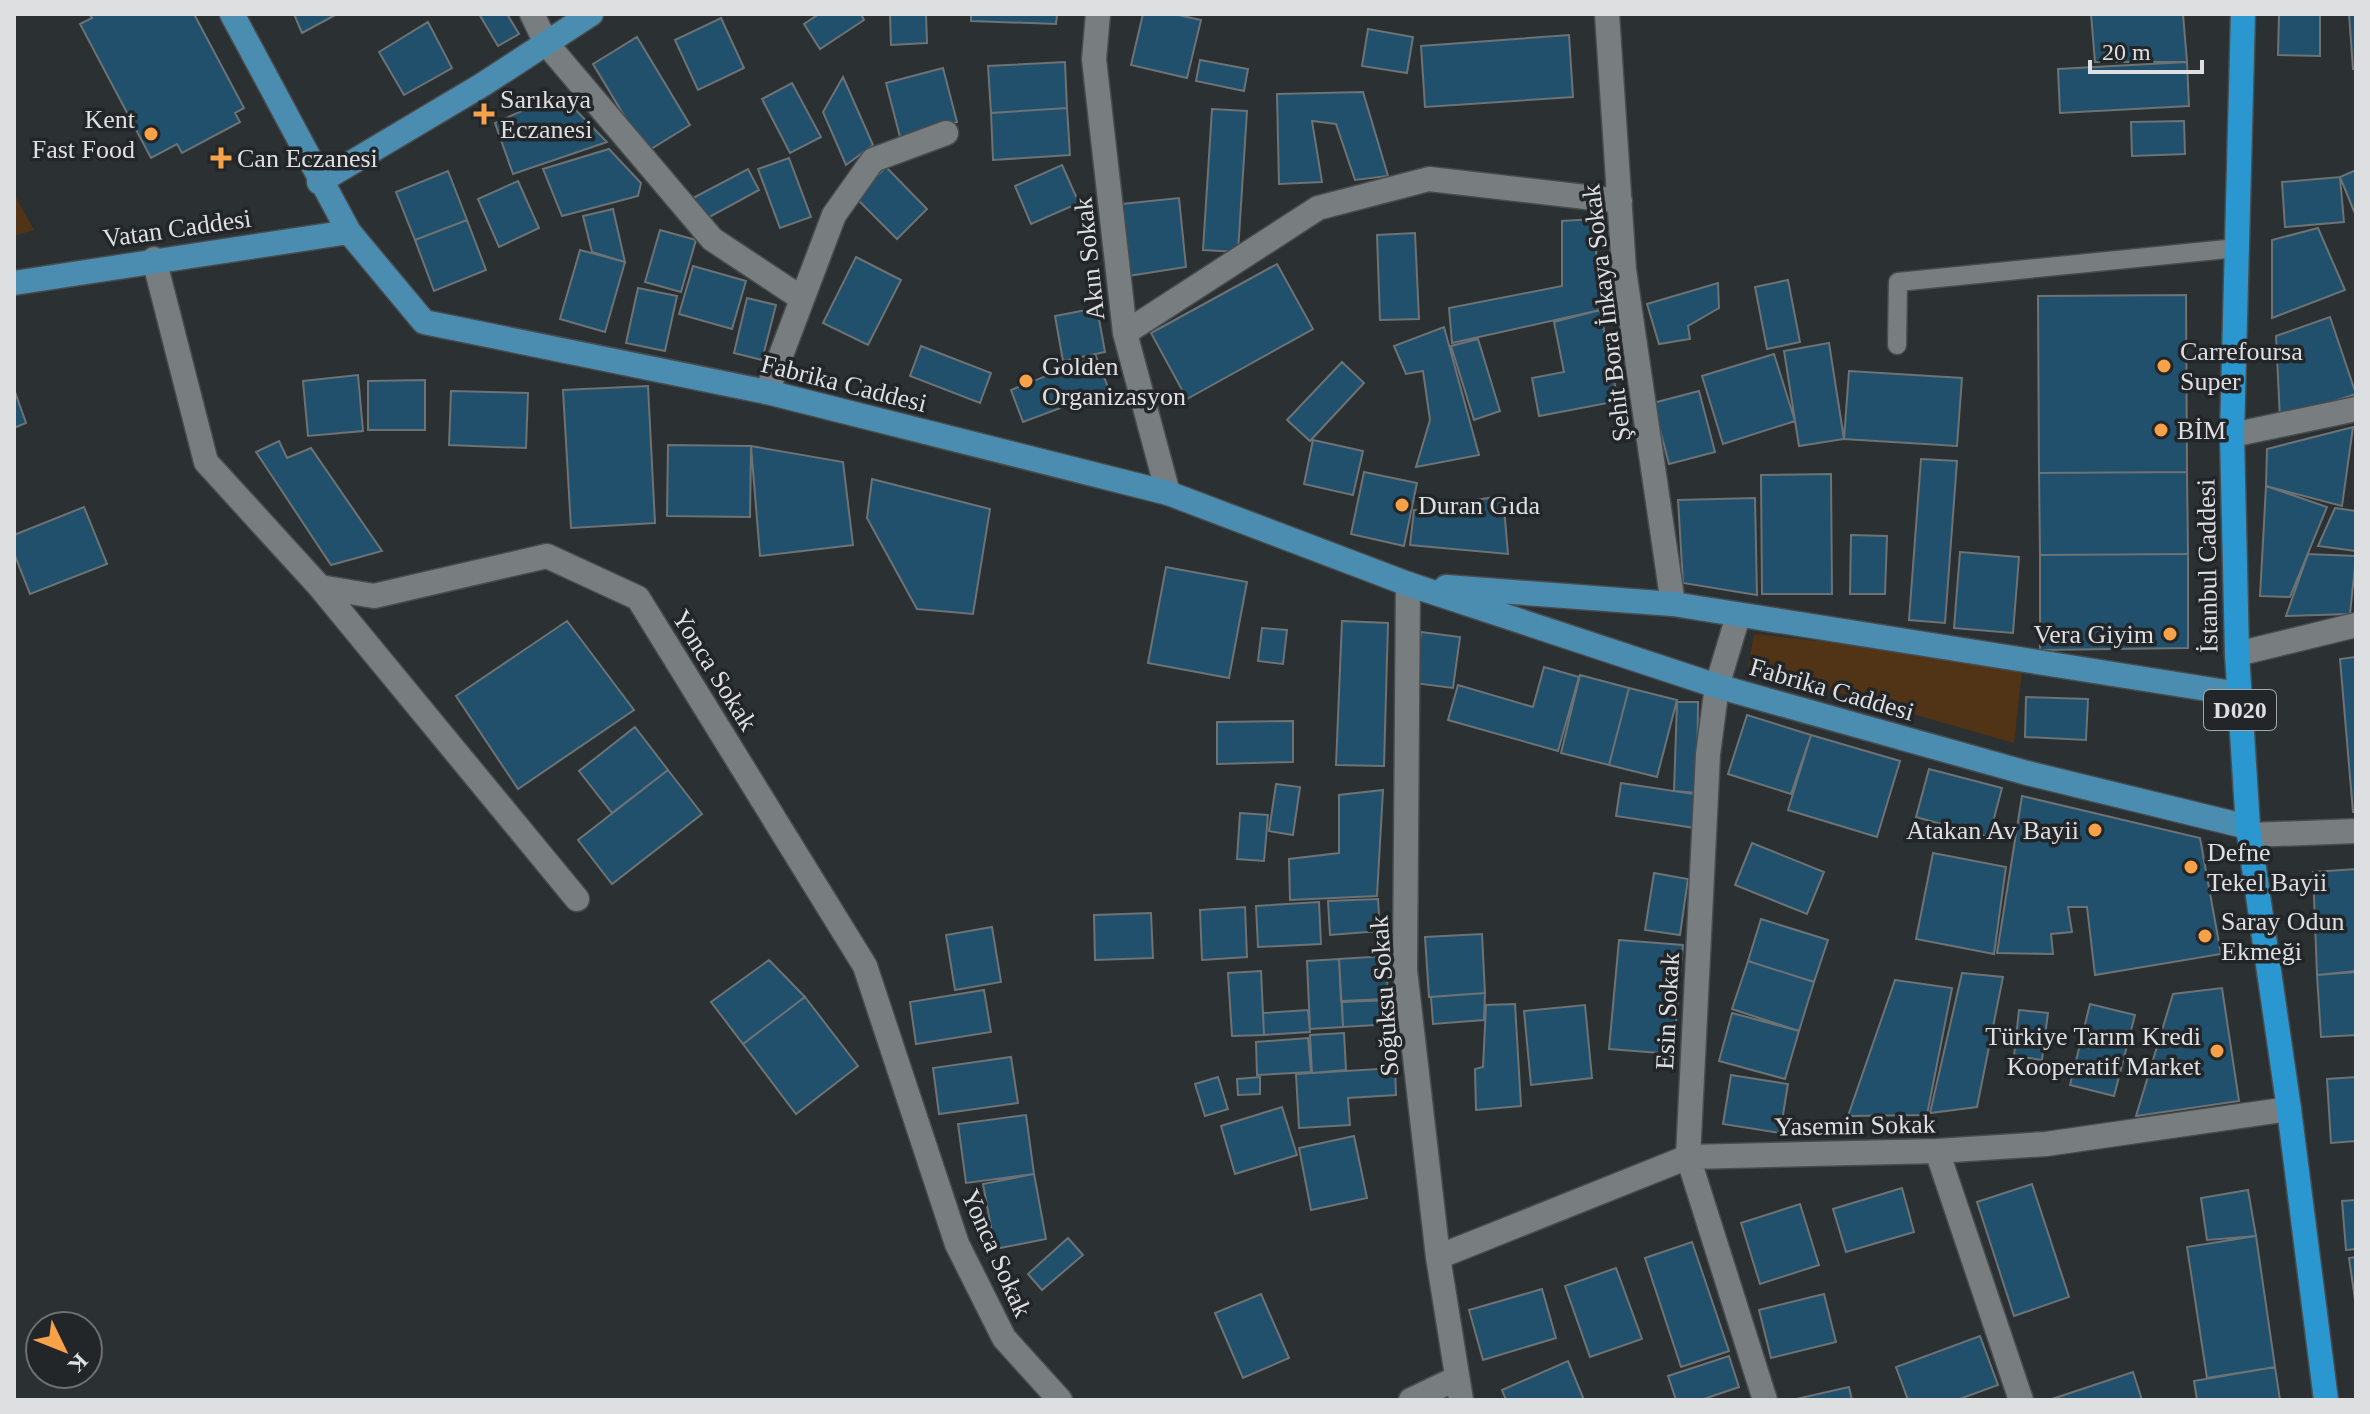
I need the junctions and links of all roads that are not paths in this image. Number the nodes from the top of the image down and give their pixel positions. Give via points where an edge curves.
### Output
1 (232, 14) edge
2 (532, 14) edge
3 (591, 14) edge
4 (1098, 14) edge
5 (1607, 14) edge
6 (2243, 14) edge
7 (546, 43) junction
8 (946, 133) dead end
9 (319, 182) junction
10 (1620, 201) junction
11 (349, 232) junction
12 (2237, 248) junction
13 (154, 259) junction
14 (14, 283) edge
15 (801, 298) junction
16 (1125, 333) junction
17 (1897, 345) dead end
18 (767, 392) junction
19 (2356, 409) edge
20 (2232, 435) junction
21 (1168, 493) junction
22 (1408, 584) junction
23 (320, 587) junction
24 (1673, 604) junction
25 (1738, 616) junction
26 (2356, 625) edge
27 (2237, 654) junction
28 (1717, 686) junction
29 (2239, 694) junction
30 (2249, 831) junction
31 (2356, 831) edge
32 (577, 899) dead end
33 (2289, 1109) junction
34 (1937, 1151) junction
35 (1688, 1157) junction
36 (1438, 1257) junction
37 (1458, 1389) edge
38 (1060, 1400) edge
39 (1411, 1400) edge
40 (1765, 1400) edge
41 (2021, 1400) edge
42 (2326, 1400) edge

1 - 9 main road, Fabrika Caddesi
2 - 7 street
3 - 7 main road
4 - 16 street, Akın Sokak via 1094,59
5 - 10 street, Şehit Bora İnkaya Sokak
6 - 12 highway, İstanbul Caddesi / D020
7 - 9 main road
7 - 15 street via 712,239
8 - 15 street via 873,160 834,215
9 - 11 main road, Fabrika Caddesi
10 - 16 street via 1429,179 1318,208
10 - 24 street, Şehit Bora İnkaya Sokak via 1624,270
11 - 13 main road, Vatan Caddesi
11 - 18 main road, Fabrika Caddesi via 424,322
12 - 17 lane via 1898,282
12 - 20 highway, İstanbul Caddesi / D020
13 - 14 main road, Vatan Caddesi
13 - 23 street via 206,462
15 - 18 street
16 - 21 street, Akın Sokak
18 - 21 main road, Fabrika Caddesi
19 - 20 street
20 - 27 highway, İstanbul Caddesi / D020
21 - 22 main road, Fabrika Caddesi
22 - 24 main road, Fabrika Caddesi
22 - 28 main road, Fabrika Caddesi
22 - 36 street, Soğuksu Sokak via 1405,970
23 - 32 street
23 - 38 street, Yonca Sokak via 374,596 547,556 638,598 865,966 957,1244 1004,1338
24 - 25 main road, Fabrika Caddesi
25 - 28 street, Esin Sokak
25 - 29 main road, Fabrika Caddesi
26 - 27 street
27 - 29 highway, İstanbul Caddesi / D020
28 - 30 main road, Fabrika Caddesi
28 - 35 street, Esin Sokak via 1708,754
29 - 30 highway, İstanbul Caddesi / D020
30 - 31 street
30 - 33 highway, İstanbul Caddesi / D020
33 - 34 street, Yasemin Sokak via 2046,1144
33 - 42 highway, İstanbul Caddesi / D020
34 - 35 street, Yasemin Sokak
34 - 41 street
35 - 36 street, Yasemin Sokak
35 - 40 street, Esin Sokak
36 - 37 street, Soğuksu Sokak
37 - 39 street

